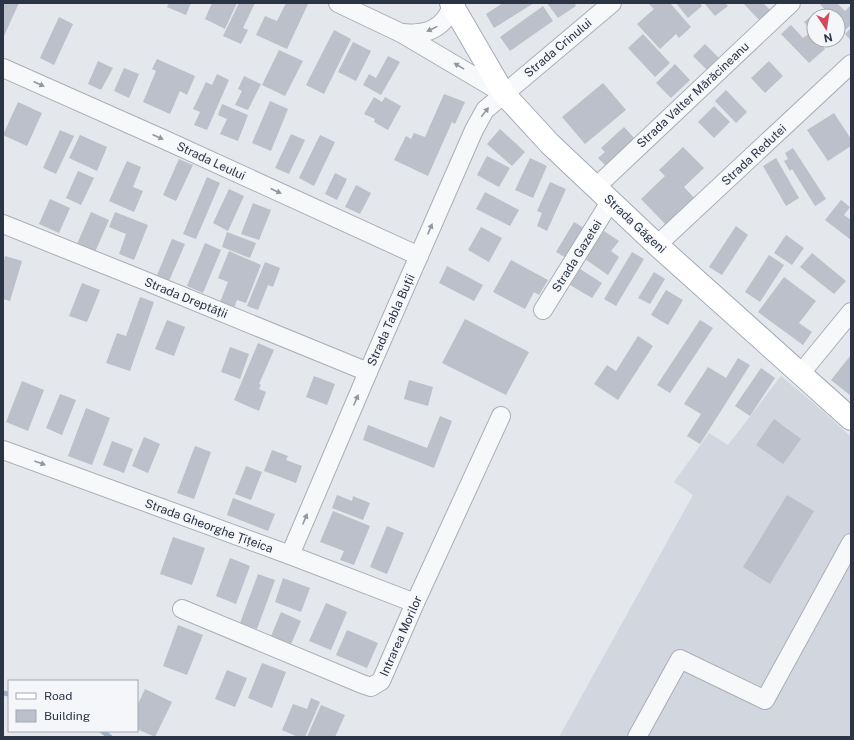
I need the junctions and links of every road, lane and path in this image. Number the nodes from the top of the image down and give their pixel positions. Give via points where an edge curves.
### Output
1 (338, 3) edge
2 (612, 3) edge
3 (791, 3) edge
4 (453, 4) edge
5 (401, 33) junction
6 (851, 64) edge
7 (3, 68) edge
8 (504, 94) junction
9 (603, 195) junction
10 (3, 224) edge
11 (657, 245) junction
12 (419, 256) junction
13 (543, 310) dead end
14 (851, 312) edge
15 (368, 372) junction
16 (801, 373) junction
17 (501, 416) dead end
18 (851, 419) edge
19 (3, 450) edge
20 (851, 543) edge
21 (290, 555) junction
22 (415, 603) junction
23 (182, 609) dead end
24 (637, 737) edge

1 - 5 street
2 - 8 street, Strada Crinului
3 - 9 street, Strada Valter Mărăcineanu
4 -> 5 street via 445,20 438,26 419,34
4 - 8 main road, Strada Găgeni
8 -> 5 street
6 - 11 street, Strada Redutei
7 -> 12 street, Strada Leului
8 - 9 main road, Strada Găgeni via 550,144
12 -> 8 street, Strada Tabla Buții via 474,130 485,110
9 - 11 main road, Strada Găgeni
9 - 13 street, Strada Gazetei
10 - 15 street, Strada Dreptății
11 - 16 main road, Strada Găgeni
12 - 15 street, Strada Tabla Buții
14 - 16 street
21 -> 15 street, Strada Tabla Buții
16 - 18 main road, Strada Găgeni
17 - 22 street, Intrarea Morilor
19 -> 21 street, Strada Gheorghe Țițeica
20 - 24 street via 764,700 680,659
21 - 22 street, Strada Gheorghe Țițeica
22 - 23 street, Intrarea Morilor via 381,681 371,687

